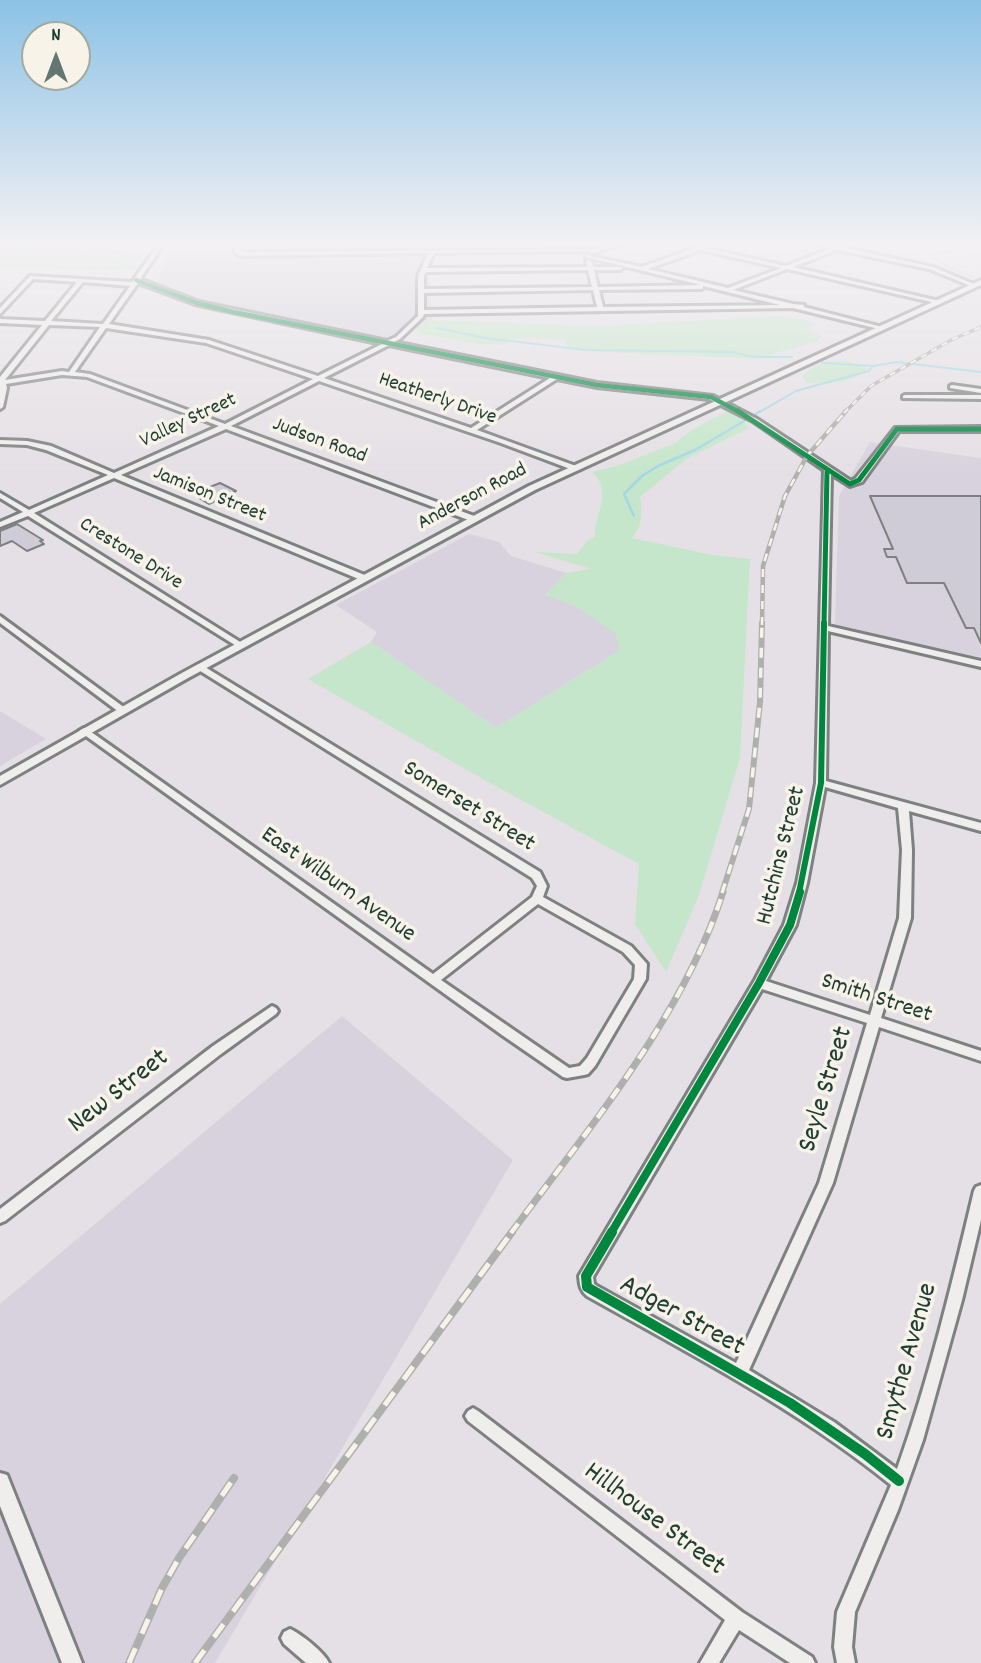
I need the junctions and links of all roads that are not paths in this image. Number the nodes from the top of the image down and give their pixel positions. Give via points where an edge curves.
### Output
1 (15, 322) edge
2 (106, 322) edge
3 (288, 322) edge
4 (417, 322) edge
5 (859, 322) edge
6 (891, 322) edge
7 (48, 323) junction
8 (103, 325) junction
9 (879, 327) junction
10 (389, 342) junction
11 (72, 372) junction
12 (557, 376) junction
13 (319, 378) junction
14 (1, 383) edge
15 (951, 387) dead end
16 (981, 391) edge
17 (905, 397) dead end
18 (981, 397) edge
19 (721, 400) junction
20 (0, 407) edge
21 (225, 426) junction
22 (981, 429) edge
23 (472, 430) junction
24 (0, 442) edge
25 (573, 468) junction
26 (827, 471) junction
27 (114, 475) junction
28 (0, 495) edge
29 (29, 513) junction
30 (474, 519) junction
31 (0, 525) edge
32 (364, 578) junction
33 (0, 619) edge
34 (825, 628) junction
35 (241, 645) junction
36 (981, 664) edge
37 (200, 667) junction
38 (122, 710) junction
39 (84, 731) junction
40 (0, 782) edge
41 (821, 783) junction
42 (903, 805) junction
43 (981, 827) edge
44 (537, 899) junction
45 (434, 979) junction
46 (759, 983) junction
47 (272, 1012) dead end
48 (875, 1021) junction
49 (981, 1056) edge
50 (981, 1191) edge
51 (0, 1217) edge
52 (585, 1282) joint
53 (739, 1374) junction
54 (472, 1416) dead end
55 (899, 1481) junction
56 (0, 1482) edge
57 (736, 1618) junction
58 (290, 1638) dead end
59 (72, 1663) edge
60 (320, 1663) edge
61 (709, 1663) edge
62 (806, 1663) edge
63 (846, 1663) edge

1 - 7 street, Heatherly Drive
2 - 8 street
3 - 10 street
4 - 10 street, Valley Street
5 - 9 street
6 - 9 main road, Anderson Road
7 - 8 street, Heatherly Drive
7 - 14 street
8 - 11 street
8 - 13 street, Heatherly Drive via 207,341
9 - 19 main road, Anderson Road
10 - 12 street
10 - 13 street, Valley Street
11 - 14 street
11 - 21 street, Judson Road
12 - 19 street
12 - 23 street
13 - 21 street, Valley Street
13 - 23 street, Heatherly Drive
14 - 20 street
15 - 16 street
17 - 18 street
19 - 25 main road, Anderson Road
19 - 26 street
21 - 27 street, Valley Street
21 - 30 street, Judson Road
22 - 26 street via 897,429 856,482 846,483
23 - 25 street, Heatherly Drive
24 - 27 street, Jamison Street via 40,445
25 - 30 main road, Anderson Road
26 - 34 street, Hutchins Street
27 - 29 street, Valley Street
27 - 32 street, Jamison Street
28 - 29 street, Crestone Drive
29 - 31 street, Valley Street
29 - 35 street, Crestone Drive
30 - 32 main road, Anderson Road
32 - 35 main road, Anderson Road
33 - 38 street
34 - 36 street
34 - 41 street, Hutchins Street
35 - 37 main road, Anderson Road
37 - 38 main road, Anderson Road
37 - 44 street, Somerset Street via 536,875 542,887
38 - 39 main road, Anderson Road
39 - 40 main road, Anderson Road
39 - 45 street, East Wilburn Avenue
41 - 42 street
41 - 46 street, Hutchins Street via 790,925
42 - 43 street
42 - 48 street, Seyle Street via 905,918
44 - 45 street
44 - 45 street, East Wilburn Avenue via 627,949 642,964 640,979 584,1070 567,1073
46 - 48 street, Smith Street
46 - 52 street, Hutchins Street
47 - 51 street, New Street
48 - 49 street, Smith Street
48 - 53 street, Seyle Street via 826,1183
50 - 55 street, Smythe Avenue via 952,1311
52 - 53 street, Adger Street via 592,1291
53 - 55 street, Adger Street via 872,1458
54 - 57 street, Hillhouse Street
55 - 63 street, Smythe Avenue via 846,1612
56 - 59 main road
57 - 61 street
57 - 62 street, Hillhouse Street
58 - 60 street

